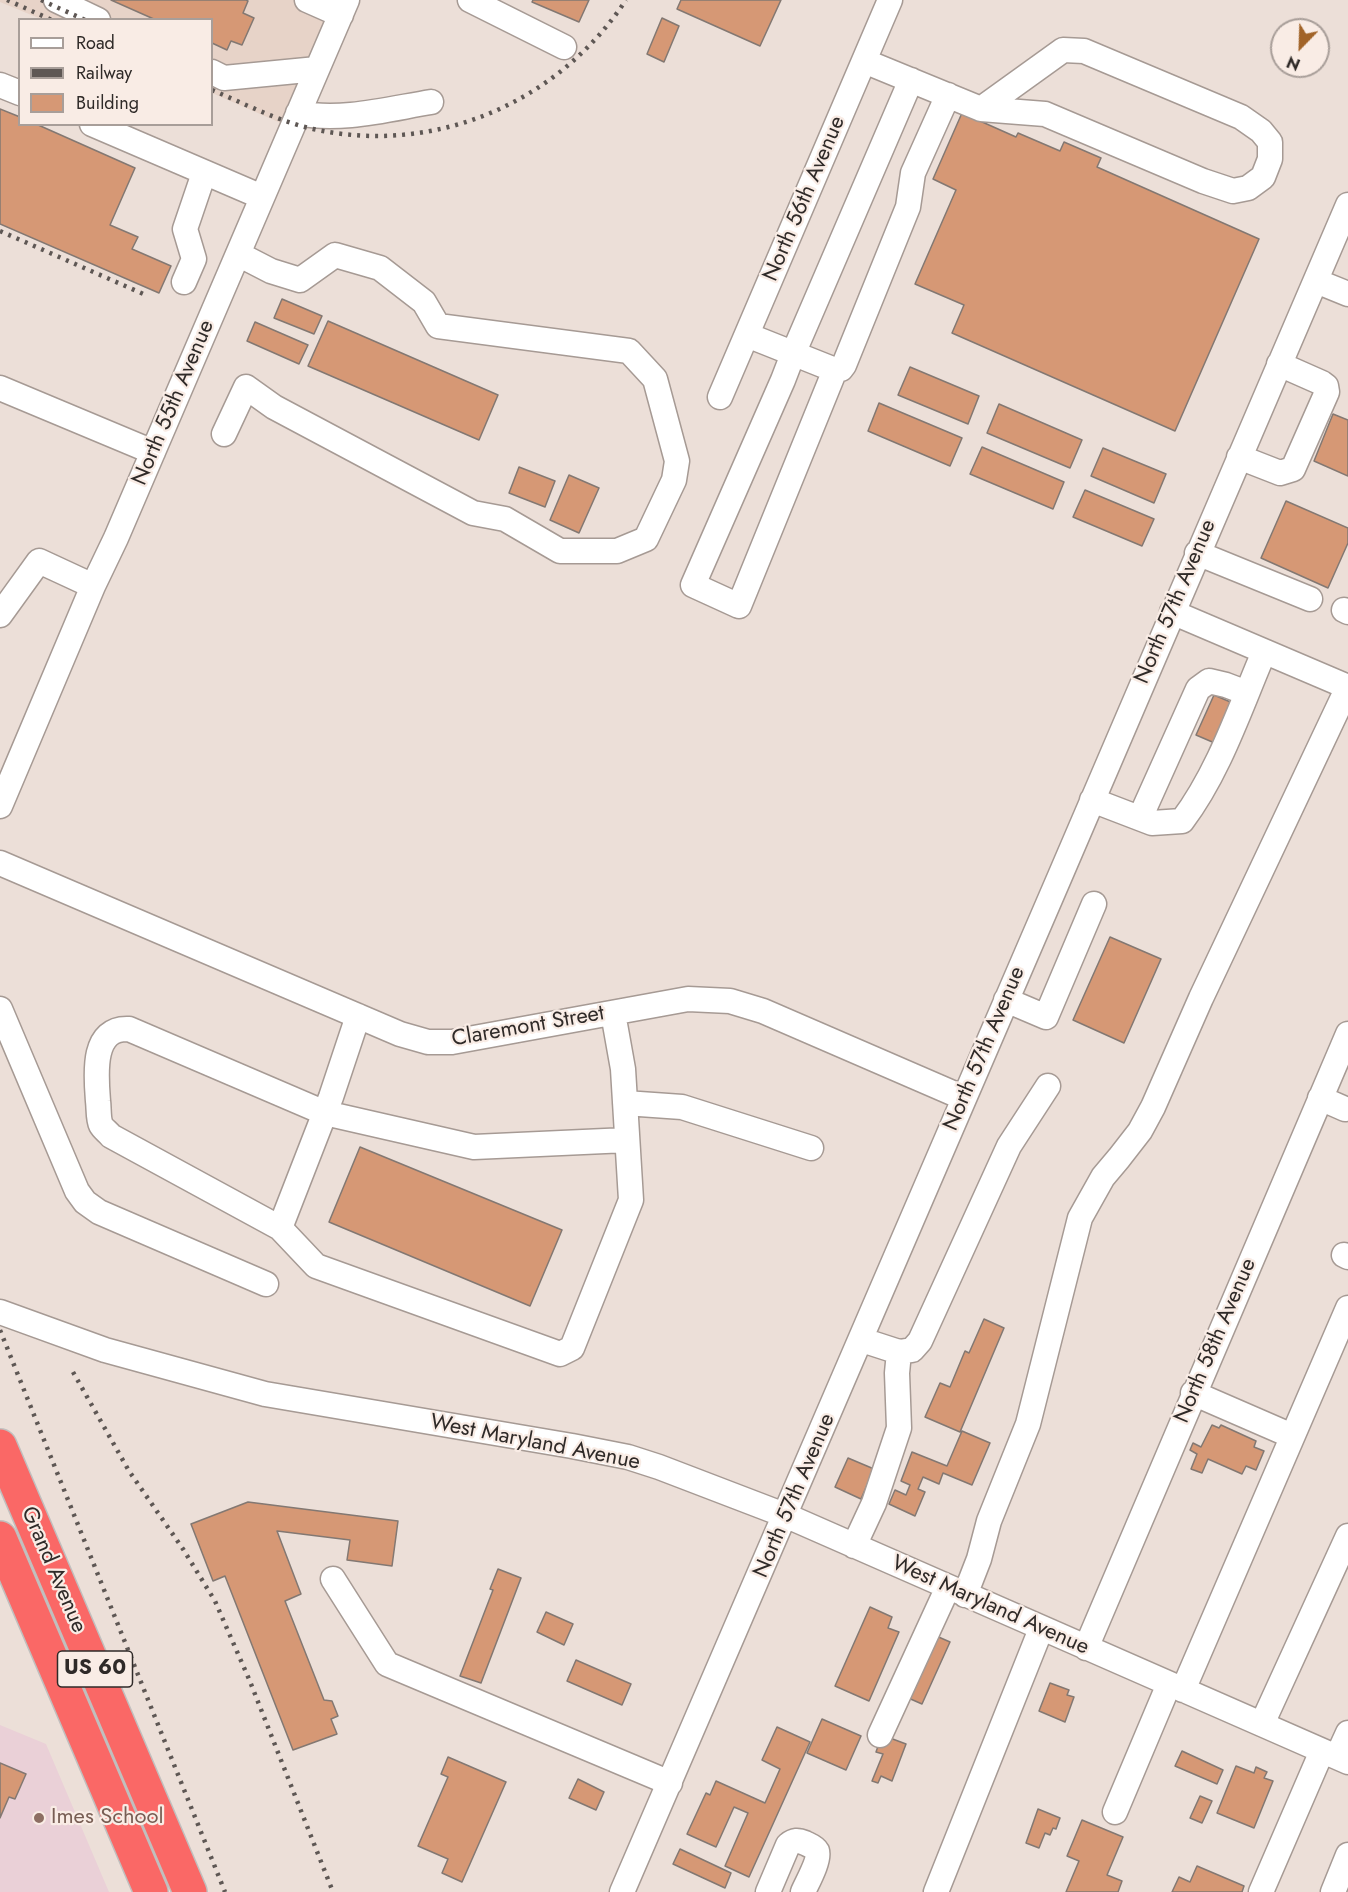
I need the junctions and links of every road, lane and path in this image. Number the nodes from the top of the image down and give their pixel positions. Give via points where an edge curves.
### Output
1 (56, 0) edge
2 (307, 0) edge
3 (470, 0) edge
4 (890, 0) edge
5 (344, 8) edge
6 (94, 18) edge
7 (564, 47) dead end
8 (864, 61) junction
9 (317, 69) junction
10 (213, 72) edge
11 (911, 80) junction
12 (0, 85) edge
13 (18, 92) edge
14 (948, 95) junction
15 (431, 102) dead end
16 (981, 109) junction
17 (298, 113) junction
18 (97, 126) edge
19 (204, 173) junction
20 (262, 197) junction
21 (1348, 206) edge
22 (238, 254) junction
23 (1316, 281) junction
24 (184, 282) dead end
25 (1348, 294) edge
26 (747, 335) junction
27 (793, 354) junction
28 (1279, 364) junction
29 (835, 370) junction
30 (0, 388) edge
31 (720, 397) dead end
32 (224, 434) dead end
33 (153, 452) junction
34 (1239, 457) junction
35 (1197, 553) junction
36 (93, 586) junction
37 (1310, 600) dead end
38 (1172, 612) junction
39 (0, 615) edge
40 (1264, 652) junction
41 (1348, 687) edge
42 (1247, 693) junction
43 (1092, 800) junction
44 (0, 806) edge
45 (1140, 818) junction
46 (0, 863) edge
47 (1094, 904) dead end
48 (1006, 1000) junction
49 (0, 1009) edge
50 (613, 1013) junction
51 (358, 1016) junction
52 (1348, 1034) edge
53 (1048, 1086) dead end
54 (964, 1098) junction
55 (1320, 1098) junction
56 (625, 1103) junction
57 (1345, 1109) dead end
58 (325, 1113) junction
59 (627, 1140) junction
60 (811, 1148) dead end
61 (280, 1228) junction
62 (266, 1284) dead end
63 (1348, 1308) edge
64 (0, 1312) edge
65 (862, 1340) junction
66 (899, 1352) junction
67 (1193, 1393) junction
68 (1292, 1436) junction
69 (0, 1446) edge
70 (787, 1516) junction
71 (1348, 1536) edge
72 (0, 1538) edge
73 (854, 1546) junction
74 (333, 1580) dead end
75 (956, 1591) junction
76 (1041, 1629) junction
77 (1086, 1648) junction
78 (1176, 1687) junction
79 (1262, 1724) junction
80 (1348, 1732) edge
81 (880, 1735) dead end
82 (1336, 1757) edge
83 (670, 1783) junction
84 (1115, 1812) dead end
85 (1348, 1856) edge
86 (149, 1889) edge
87 (190, 1892) edge
88 (622, 1892) edge
89 (768, 1892) edge
90 (803, 1892) edge
91 (936, 1892) edge
92 (1261, 1892) edge
93 (1333, 1892) edge

1 - 6 street
2 - 5 street
3 - 7 street
4 - 8 street, North 56th Avenue
5 - 9 street, North 55th Avenue
8 - 11 street
8 - 26 street, North 56th Avenue
9 - 10 street via 224,78
9 - 17 street, North 55th Avenue
11 - 14 street
11 - 27 street
12 - 13 street
14 - 16 street
14 - 29 street via 914,173 908,207 844,365
15 - 17 street via 318,117
16 - 16 street via 1045,114 1203,182 1233,191 1248,188 1263,177 1270,159 1269,142 1241,117 1084,51 1063,50
17 - 20 street, North 55th Avenue
18 - 19 street
19 - 20 street
19 - 24 street via 185,229 194,260
20 - 22 street, North 55th Avenue
21 - 23 street, North 57th Avenue
22 - 32 street via 300,280 335,255 381,268 424,302 438,326 628,351 655,379 677,460 674,480 646,539 617,551 560,551 505,519 473,513 274,407 246,387
22 - 33 street, North 55th Avenue
23 - 25 street
23 - 28 street, North 57th Avenue
26 - 27 street
26 - 31 street, North 56th Avenue
27 - 29 street
27 - 29 street via 693,585 739,606
28 - 34 street, North 57th Avenue
28 - 34 street via 1326,386 1327,392 1293,469 1280,473
30 - 33 street
33 - 36 street, North 55th Avenue
34 - 35 street, North 57th Avenue
35 - 37 street
35 - 38 street, North 57th Avenue
36 - 39 street via 39,561
36 - 44 street, North 55th Avenue
38 - 40 street
38 - 43 street, North 57th Avenue
40 - 41 street
40 - 42 street
41 - 75 street via 1153,1107 1140,1131 1103,1177 1080,1218 1028,1424 989,1521 979,1559
42 - 45 street via 1215,766 1182,821 1152,823
42 - 45 street via 1209,681 1198,689
43 - 45 street
43 - 48 street, North 57th Avenue
46 - 51 street, Claremont Street
47 - 48 street via 1046,1017
48 - 54 street, North 57th Avenue
49 - 62 street via 85,1202 99,1212
50 - 51 street, Claremont Street via 452,1042 428,1042
50 - 54 street, Claremont Street via 688,999 730,1001 763,1011
50 - 56 street
51 - 58 street
52 - 55 street, North 58th Avenue
53 - 66 street via 1009,1146 920,1341 912,1350
54 - 65 street, North 57th Avenue
55 - 57 street
55 - 67 street, North 58th Avenue
56 - 59 street
56 - 60 street via 682,1107
58 - 59 street via 474,1147
58 - 61 street
58 - 61 street via 129,1029 119,1029 107,1037 99,1050 95,1070 101,1124 111,1136
59 - 61 street via 631,1200 572,1348 560,1354 316,1266
63 - 68 street
64 - 70 street, West Maryland Avenue via 105,1350 265,1394 628,1457
65 - 66 street
65 - 70 street, North 57th Avenue
66 - 73 street via 899,1428 874,1503
67 - 68 street
67 - 77 street, North 58th Avenue
68 - 78 street via 1225,1565
69 - 87 highway, Grand Avenue / US 60
70 - 73 street, West Maryland Avenue
70 - 83 street, North 57th Avenue
71 - 79 street
72 - 86 highway, Grand Avenue / US 60
73 - 75 street, West Maryland Avenue
74 - 83 street via 387,1664
75 - 76 street, West Maryland Avenue
75 - 81 street
76 - 77 street, West Maryland Avenue
76 - 91 street
77 - 78 street, West Maryland Avenue
78 - 79 street, West Maryland Avenue
78 - 84 street
79 - 82 street, West Maryland Avenue
80 - 82 street
82 - 92 street
83 - 88 street, North 57th Avenue
85 - 93 street
89 - 90 street via 788,1845 799,1840 817,1852

